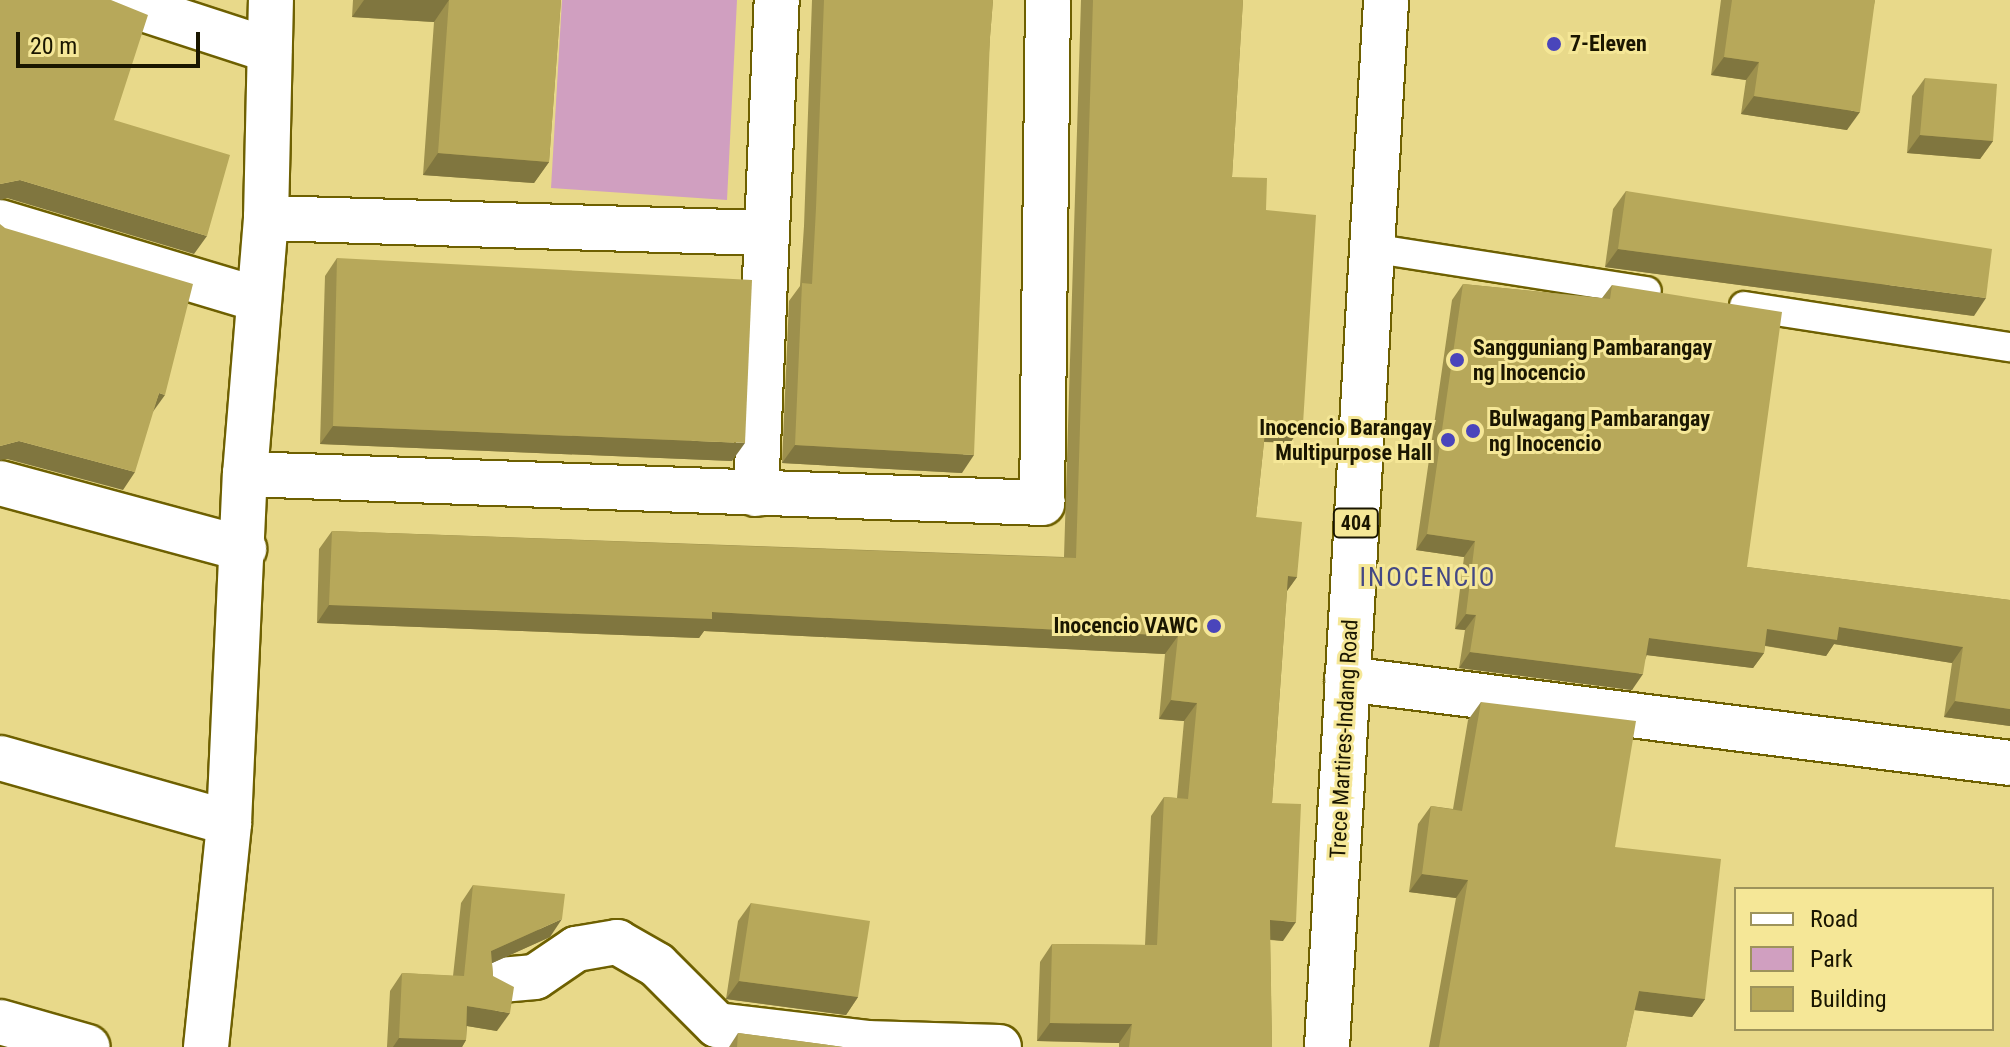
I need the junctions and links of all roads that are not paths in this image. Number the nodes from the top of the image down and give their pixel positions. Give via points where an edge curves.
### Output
1 (115, 0) edge
2 (271, 0) edge
3 (777, 0) edge
4 (1048, 0) edge
5 (1386, 0) edge
6 (269, 50) junction
7 (266, 218) junction
8 (0, 222) edge
9 (766, 233) junction
10 (1371, 248) junction
11 (1681, 296) edge
12 (256, 299) junction
13 (1712, 301) edge
14 (2010, 347) edge
15 (245, 474) junction
16 (0, 483) edge
17 (756, 494) junction
18 (244, 549) junction
19 (1347, 679) junction
20 (0, 758) edge
21 (2010, 763) edge
22 (229, 823) junction
23 (501, 980) edge
24 (0, 1022) edge
25 (88, 1047) edge
26 (206, 1047) edge
27 (999, 1047) edge
28 (1327, 1047) edge

1 - 6 street
2 - 6 street
3 - 9 street
4 - 17 street via 1042,503
5 - 10 street, Trece Martires-Indang Road / 404
6 - 7 street
7 - 9 street
7 - 12 street
8 - 12 street
9 - 17 street
10 - 11 lane
10 - 19 street, Trece Martires-Indang Road / 404
12 - 15 street
13 - 14 lane
15 - 17 street
15 - 18 street
16 - 18 street
18 - 22 street
19 - 21 street
19 - 28 street, Trece Martires-Indang Road / 404
20 - 22 street
22 - 26 street
23 - 27 street via 535,977 576,949 617,942 657,965 717,1025 867,1043
24 - 25 street

